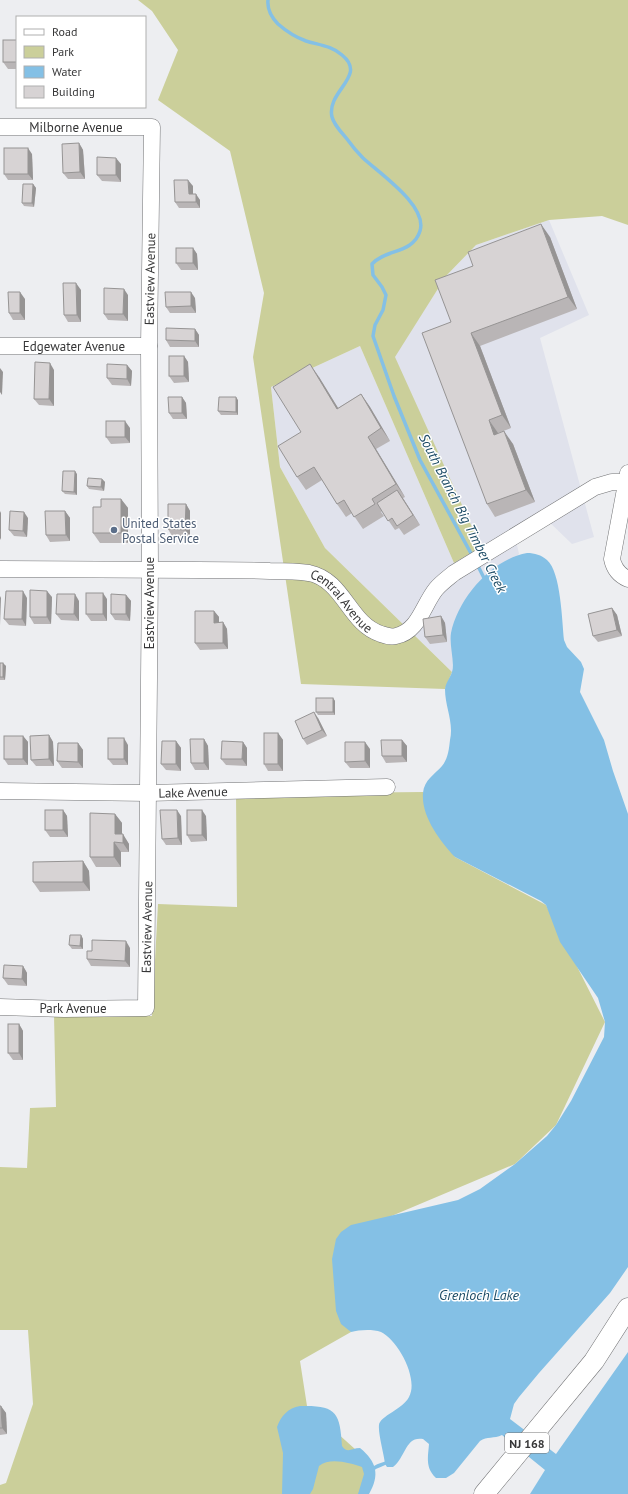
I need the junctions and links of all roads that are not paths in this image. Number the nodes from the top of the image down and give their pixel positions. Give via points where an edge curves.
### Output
1 (0, 127) edge
2 (152, 127) joint
3 (0, 346) edge
4 (149, 346) junction
5 (627, 478) edge
6 (0, 569) edge
7 (150, 570) junction
8 (628, 579) edge
9 (386, 787) dead end
10 (0, 791) edge
11 (148, 793) junction
12 (0, 1007) edge
13 (146, 1008) joint
14 (628, 1308) edge
15 (570, 1391) junction
16 (485, 1494) edge
17 (498, 1494) edge

1 - 2 street, Milborne Avenue
2 - 4 street, Eastview Avenue
3 - 4 street, Edgewater Avenue
4 - 7 street, Eastview Avenue
5 - 7 street, Central Avenue via 595,487 454,573 440,584 428,600 418,621 397,636 379,634 363,624 339,592 321,577 311,574 239,570
5 - 8 street via 612,559 616,570
6 - 7 street, Central Avenue
7 - 11 street, Eastview Avenue
9 - 11 street, Lake Avenue
10 - 11 street, Lake Avenue
11 - 13 street, Eastview Avenue
12 - 13 street, Park Avenue
14 - 15 main road, NJ 168 via 594,1361
15 - 16 main road, NJ 168
15 - 17 main road, NJ 168

